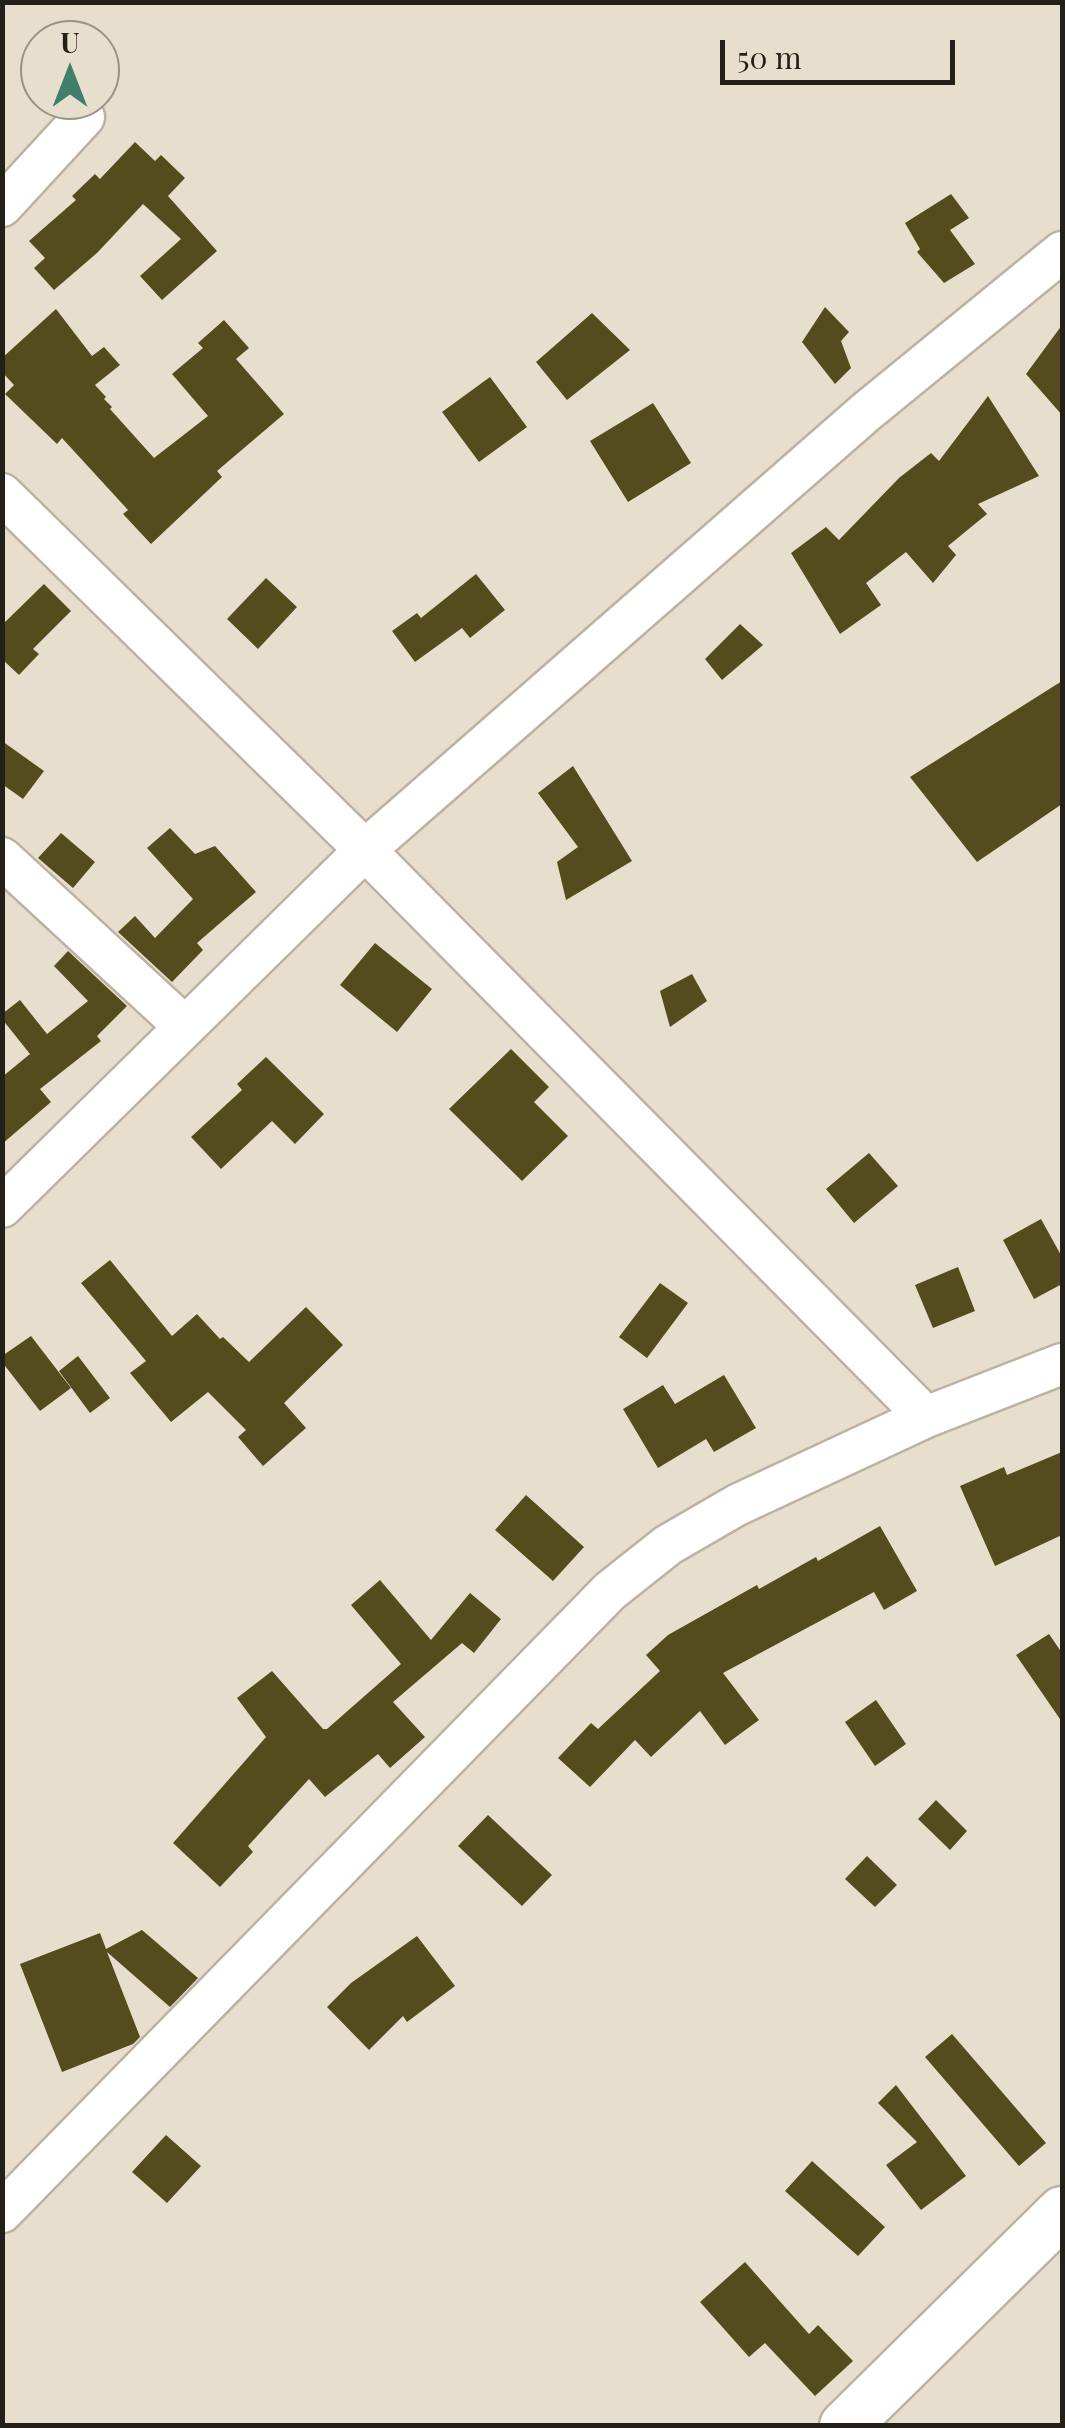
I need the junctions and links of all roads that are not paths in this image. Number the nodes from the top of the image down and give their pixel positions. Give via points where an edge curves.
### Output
1 (81, 120) edge
2 (2, 206) edge
3 (1062, 252) edge
4 (2, 494) edge
5 (365, 850) junction
6 (2, 858) edge
7 (184, 1026) junction
8 (2, 1208) edge
9 (1062, 1364) edge
10 (926, 1417) junction
11 (2, 2212) edge
12 (1062, 2212) edge
13 (845, 2426) edge

1 - 2 street
3 - 5 street via 866,412
4 - 5 street
5 - 7 street
5 - 10 street
6 - 7 street
7 - 8 street
9 - 10 street
10 - 11 street via 737,1505 668,1545 610,1591
12 - 13 main road

